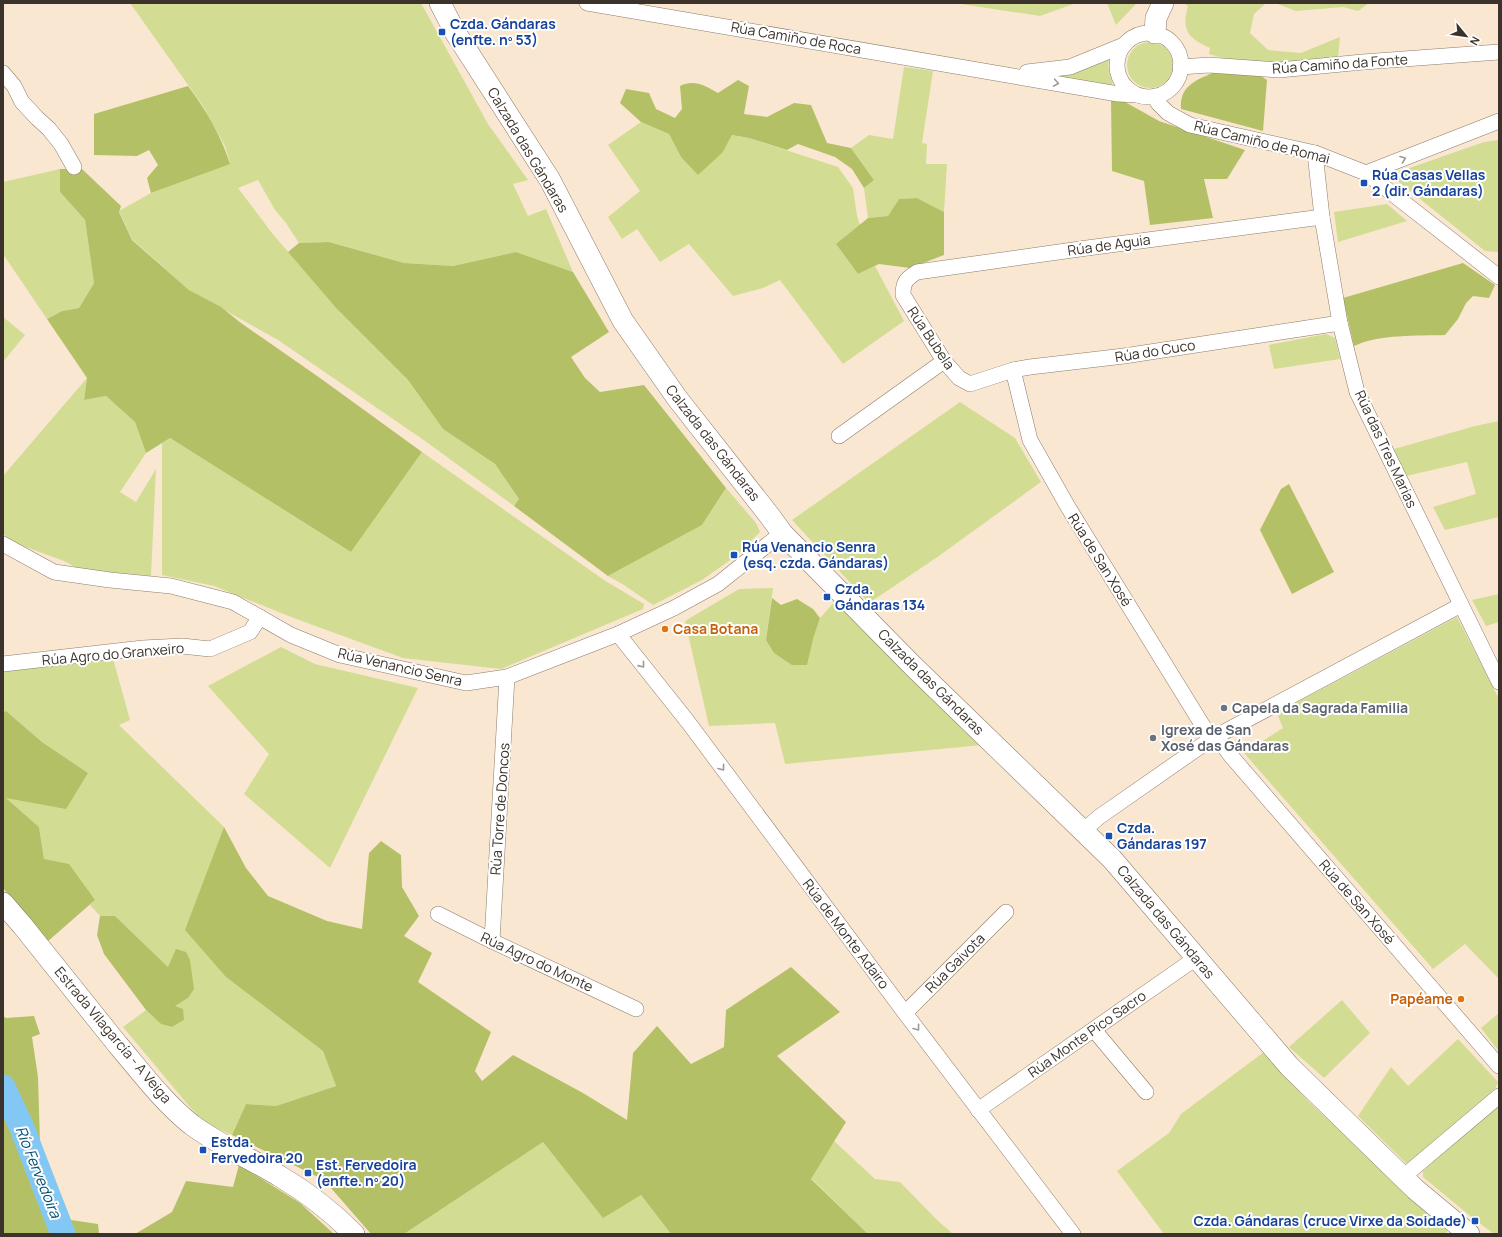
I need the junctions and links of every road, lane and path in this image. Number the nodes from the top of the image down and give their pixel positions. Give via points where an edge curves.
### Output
1 (440, 3) edge
2 (587, 3) edge
3 (1163, 3) edge
4 (1155, 33) junction
5 (1124, 44) junction
6 (1499, 52) edge
7 (1180, 67) junction
8 (3, 73) edge
9 (1004, 74) junction
10 (1137, 94) junction
11 (1155, 96) junction
12 (1499, 121) edge
13 (1492, 127) edge
14 (1315, 153) junction
15 (74, 167) dead end
16 (1366, 173) junction
17 (1322, 217) junction
18 (1496, 270) edge
19 (903, 286) joint
20 (1340, 323) junction
21 (944, 361) junction
22 (1013, 370) junction
23 (970, 384) joint
24 (839, 436) dead end
25 (782, 533) junction
26 (3, 544) edge
27 (1461, 605) junction
28 (260, 617) junction
29 (618, 634) junction
30 (3, 664) edge
31 (507, 677) junction
32 (1499, 682) edge
33 (1213, 738) junction
34 (1083, 831) junction
35 (3, 903) edge
36 (1006, 912) dead end
37 (438, 914) dead end
38 (492, 941) junction
39 (1196, 958) junction
40 (636, 1008) dead end
41 (905, 1013) junction
42 (1094, 1030) junction
43 (1499, 1066) edge
44 (1146, 1092) dead end
45 (1499, 1096) edge
46 (978, 1110) junction
47 (1403, 1177) junction
48 (1462, 1232) edge
49 (354, 1234) edge
50 (1073, 1234) edge

1 - 25 main road, Calzada das Gándaras via 455,32 550,180 623,321 677,398
2 - 9 street, Rúa Camiño de Roca
3 - 4 main road via 1156,18
4 - 5 street via 1140,34
4 - 7 street via 1167,39 1176,48
5 - 9 street, Rúa Camiño de Roca via 1070,67
5 - 10 street via 1119,53 1118,73 1128,90
6 - 7 street, Rúa Camiño da Fonte via 1279,70 1209,65
7 - 11 street via 1172,86
8 - 15 street via 14,86 22,102 49,128
9 -> 10 street, Rúa Camiño de Roca via 1118,94
10 - 11 street
11 - 14 street, Rúa Camiño de Romai via 1168,113 1190,125
12 - 13 street
16 -> 13 street
14 - 16 street, Rúa Camiño de Romai
14 - 17 street, Rúa das Tres Marias
16 - 18 street, Rúa Camiño de Romai
17 - 19 street, Rúa de Aguia via 917,272 908,278
17 - 20 street, Rúa das Tres Marias
19 - 21 street, Rúa Bubela via 903,295
20 - 22 street, Rúa do Cuco
20 - 27 street, Rúa das Tres Marias via 1357,392
21 - 23 street, Rúa Bubela via 960,378
21 - 24 street
22 - 23 street, Rúa do Cuco
22 - 33 street, Rúa de San Xosé via 1030,440 1068,507
25 - 29 street, Rúa Venancio Senra via 718,584
25 - 34 main road, Calzada das Gándaras
26 - 28 street, Rúa Venancio Senra via 54,572 171,586 233,602
27 - 32 street, Rúa das Tres Marias
27 - 33 street
28 - 30 street, Rúa Agro do Granxeiro via 250,632 210,649 182,646 142,648
28 - 31 street, Rúa Venancio Senra via 291,635 340,655 466,683
29 - 31 street, Rúa Venancio Senra
29 -> 41 street, Rúa de Monte Adairo via 688,722
31 - 38 street, Rúa Torre de Doncos
33 - 34 street via 1099,817
33 - 43 street, Rúa de San Xosé
34 - 39 main road, Calzada das Gándaras via 1112,859
35 - 49 main road, Estrada Vilagarcía - A Veiga via 140,1072 168,1102 212,1138 308,1194
36 - 41 street, Rúa Gaivota
37 - 38 street, Rúa Agro do Monte
38 - 40 street, Rúa Agro do Monte
39 - 42 street, Rúa Monte Pico Sacro
39 - 47 main road, Calzada das Gándaras via 1288,1066
41 -> 46 street, Rúa de Monte Adairo
42 - 44 street
42 - 46 street, Rúa Monte Pico Sacro
45 - 47 street
46 - 50 street, Rúa de Monte Adairo
47 - 48 main road, Calzada das Gándaras

